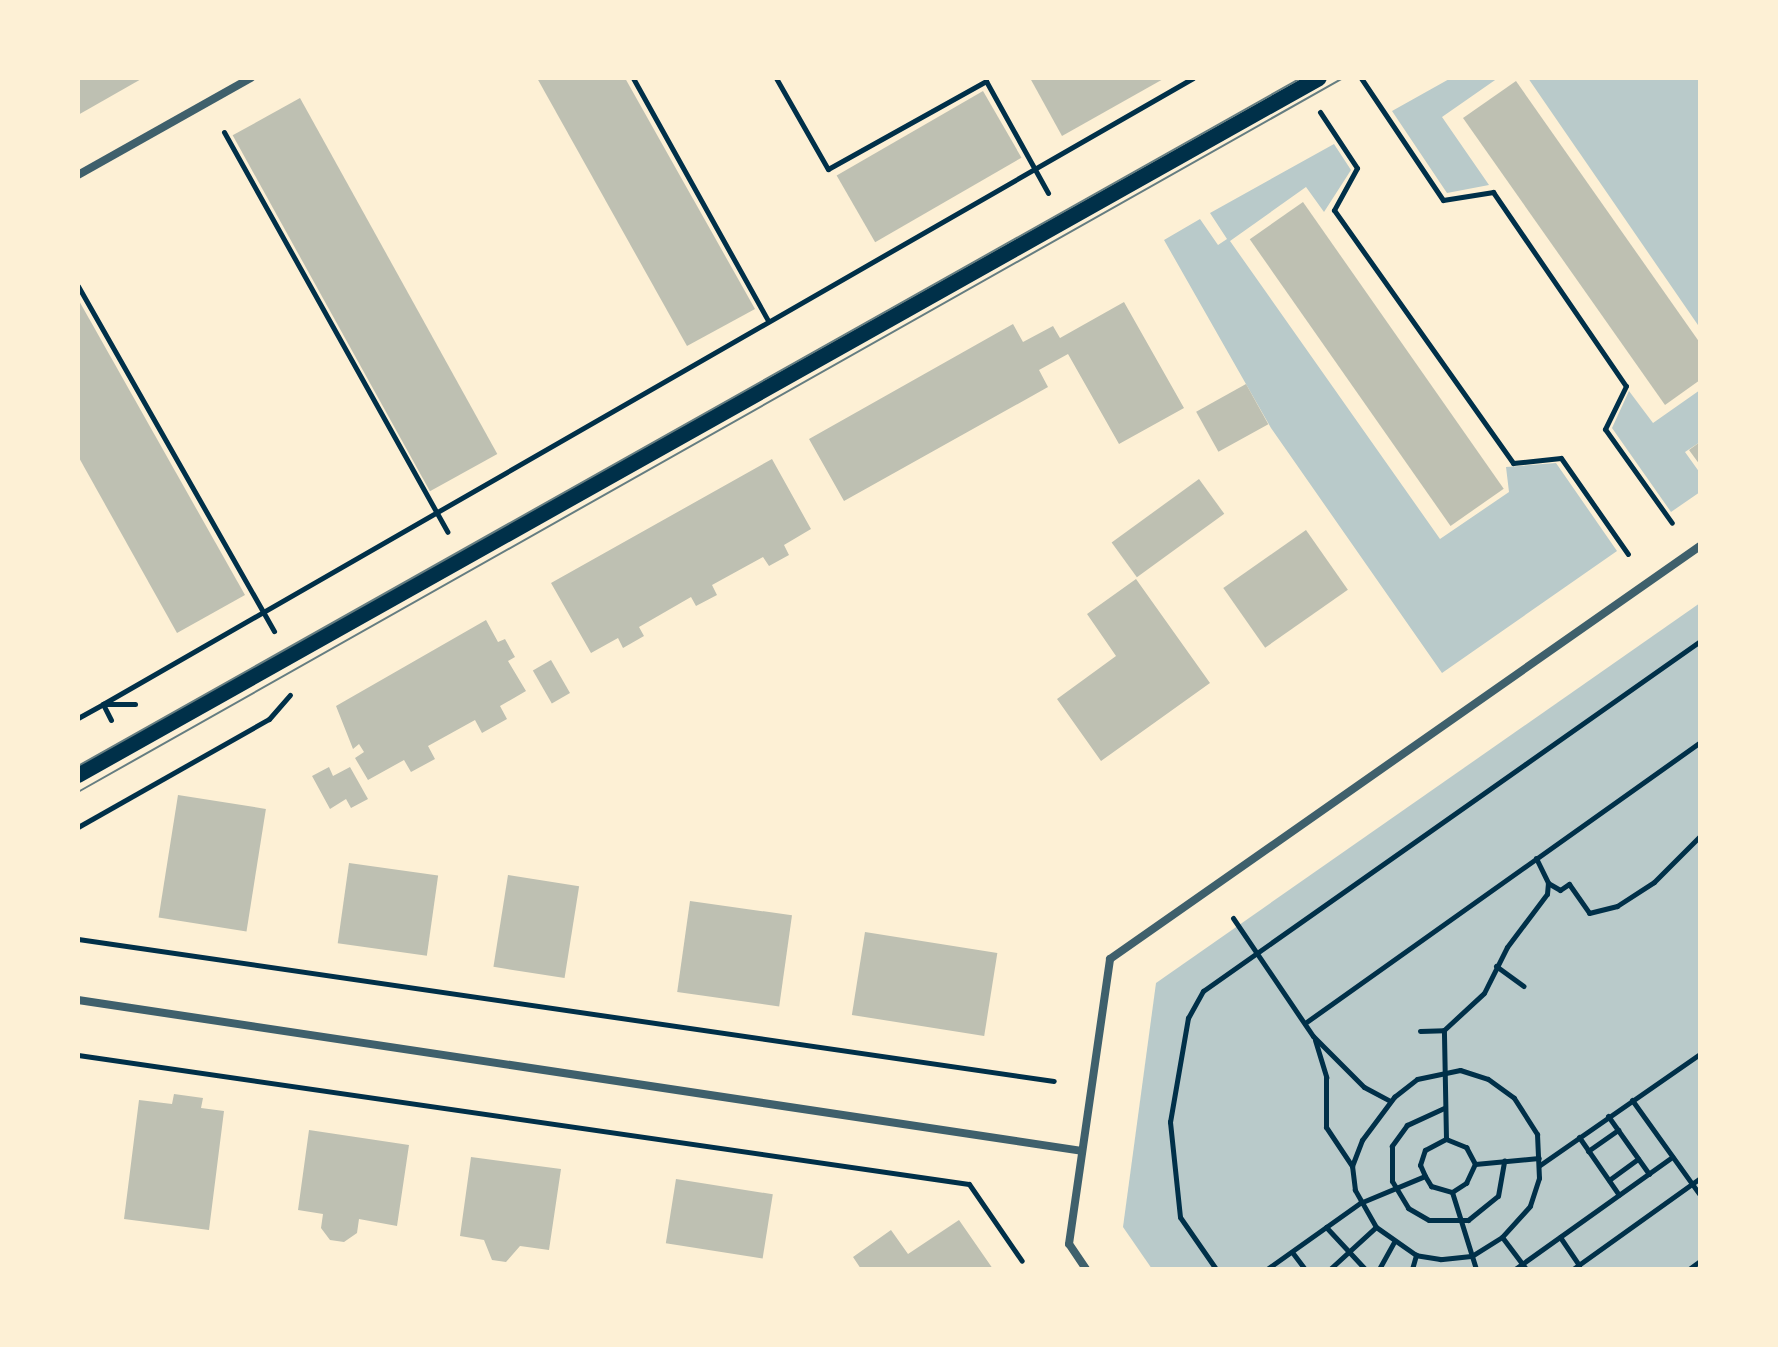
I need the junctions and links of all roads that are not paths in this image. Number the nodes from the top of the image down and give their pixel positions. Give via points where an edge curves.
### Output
1 (251, 78) edge
2 (1319, 78) edge
3 (78, 175) edge
4 (1700, 546) edge
5 (78, 775) edge
6 (78, 1000) edge
7 (1082, 1151) junction
8 (1086, 1269) edge

1 - 3 street
2 - 5 main road
4 - 7 street via 1110,959
6 - 7 street
7 - 8 street via 1069,1244

